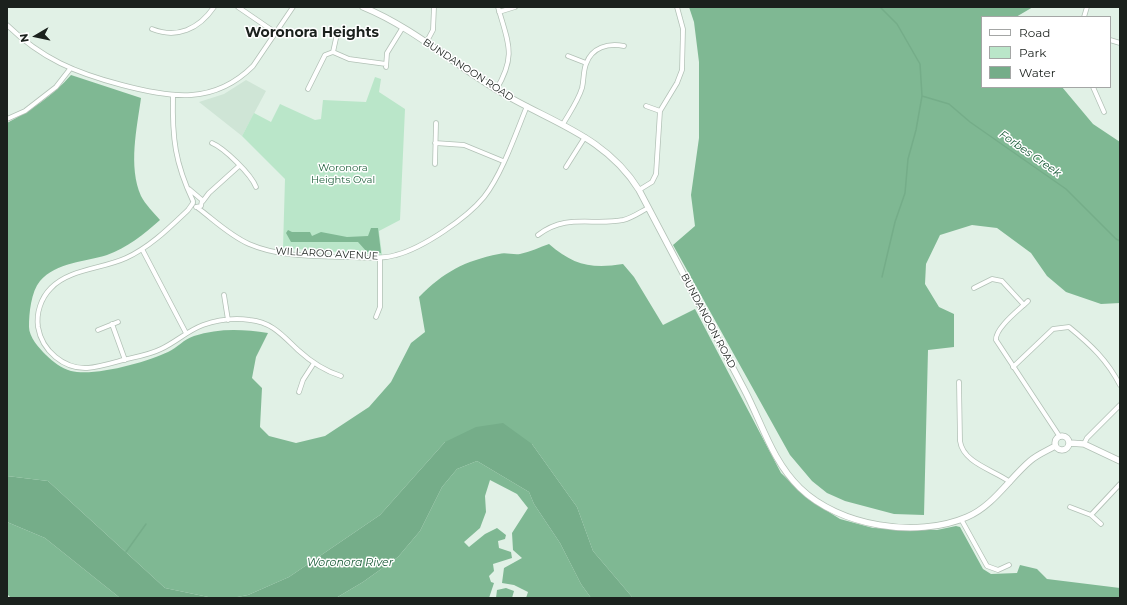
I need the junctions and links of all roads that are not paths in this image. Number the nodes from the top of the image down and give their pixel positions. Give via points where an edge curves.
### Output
1 (214, 7) edge
2 (238, 7) edge
3 (293, 7) edge
4 (363, 7) edge
5 (434, 7) edge
6 (515, 7) edge
7 (677, 7) edge
8 (499, 9) edge
9 (7, 25) edge
10 (402, 27) junction
11 (152, 29) dead end
12 (276, 33) junction
13 (337, 34) dead end
14 (426, 43) junction
15 (624, 46) dead end
16 (332, 52) junction
17 (568, 56) dead end
18 (586, 63) junction
19 (70, 69) junction
20 (1093, 88) edge
21 (308, 89) dead end
22 (496, 90) junction
23 (173, 96) junction
24 (527, 106) junction
25 (646, 106) dead end
26 (660, 111) junction
27 (1104, 112) dead end
28 (7, 119) edge
29 (436, 123) dead end
30 (563, 124) junction
31 (585, 137) junction
32 (212, 143) dead end
33 (436, 143) junction
34 (503, 161) junction
35 (435, 164) dead end
36 (239, 166) junction
37 (566, 167) dead end
38 (256, 187) dead end
39 (189, 189) junction
40 (639, 190) junction
41 (201, 200) junction
42 (193, 202) junction
43 (197, 207) junction
44 (648, 208) junction
45 (188, 210) junction
46 (206, 212) junction
47 (538, 235) dead end
48 (142, 249) junction
49 (380, 258) junction
50 (974, 288) dead end
51 (224, 295) dead end
52 (1028, 300) dead end
53 (1024, 305) junction
54 (376, 316) dead end
55 (228, 320) junction
56 (118, 322) dead end
57 (112, 324) junction
58 (98, 330) dead end
59 (186, 333) junction
60 (125, 360) junction
61 (314, 363) junction
62 (1013, 367) junction
63 (341, 376) dead end
64 (959, 382) dead end
65 (1120, 385) edge
66 (299, 392) dead end
67 (1120, 405) edge
68 (1060, 437) junction
69 (1070, 443) junction
70 (1084, 444) junction
71 (1055, 446) junction
72 (1120, 461) edge
73 (1010, 482) junction
74 (1120, 484) edge
75 (1070, 506) dead end
76 (1091, 515) junction
77 (961, 520) junction
78 (1101, 524) dead end
79 (1009, 565) dead end

1 - 11 street via 201,23 184,32 167,33
2 - 12 street
3 - 12 street
4 - 10 street, BUNDANOON ROAD
5 - 14 street via 433,30
6 - 8 street
7 - 26 street via 683,29 682,70
8 - 22 street via 510,56 507,70
9 - 19 street via 40,53
10 - 14 street, BUNDANOON ROAD
10 - 16 street via 387,53 386,66
12 - 23 street via 254,64 222,87 201,94
13 - 16 street
14 - 22 street, BUNDANOON ROAD
15 - 18 street via 616,44 601,47
16 - 21 street via 325,55
17 - 18 street
18 - 30 street via 582,88
19 - 23 street via 146,92
19 - 28 street via 56,87 21,113
20 - 27 street
22 - 24 street, BUNDANOON ROAD
23 - 39 street, WILLAROO AVENUE via 174,148
24 - 30 street, BUNDANOON ROAD
24 - 34 street, WILLAROO AVENUE
25 - 26 street
26 - 40 street via 656,174 652,182
29 - 33 street
30 - 31 street, BUNDANOON ROAD
31 - 37 street
31 - 40 street, BUNDANOON ROAD via 619,163
32 - 36 street
33 - 34 street via 460,144
33 - 35 street
34 - 49 street, WILLAROO AVENUE via 488,191 461,220 407,251
36 - 38 street
36 - 41 street
39 - 41 street, WILLAROO AVENUE
39 - 42 street, WILLAROO AVENUE
40 - 44 street, BUNDANOON ROAD
41 - 42 street
41 - 43 street
41 - 46 street, WILLAROO AVENUE
42 - 43 street, WILLAROO AVENUE
42 - 45 street
43 - 45 street
43 - 46 street, WILLAROO AVENUE
44 - 47 street via 626,219 573,221 549,228
44 - 77 street, BUNDANOON ROAD via 745,391 774,454 801,489 834,512 872,524 923,527
45 - 48 street
46 - 49 street, WILLAROO AVENUE via 222,228 236,237 273,252
48 - 59 street
48 - 60 street via 118,261 63,279 46,294 38,314 40,334 46,346 54,356 65,363 87,368
49 - 54 street via 380,307
50 - 53 street via 992,279 1002,281
51 - 55 street
52 - 53 street
53 - 62 street via 996,336 997,344
55 - 59 street via 208,324
55 - 61 street via 250,320 270,326 283,334
56 - 57 street
57 - 58 street
57 - 60 street
59 - 60 street via 160,350
61 - 63 street
61 - 66 street
62 - 65 street via 1053,330 1069,327 1094,348 1112,368
62 - 68 street
64 - 73 street via 962,450
67 - 70 street
68 - 69 street via 1065,437
68 - 71 street via 1054,440
69 - 70 street
69 - 71 street via 1064,448 1058,449
70 - 72 street
71 - 73 street, BUNDANOON ROAD via 1031,460
73 - 77 street, BUNDANOON ROAD via 986,505
74 - 76 street
75 - 76 street
76 - 78 street
77 - 79 street via 987,566 998,570

